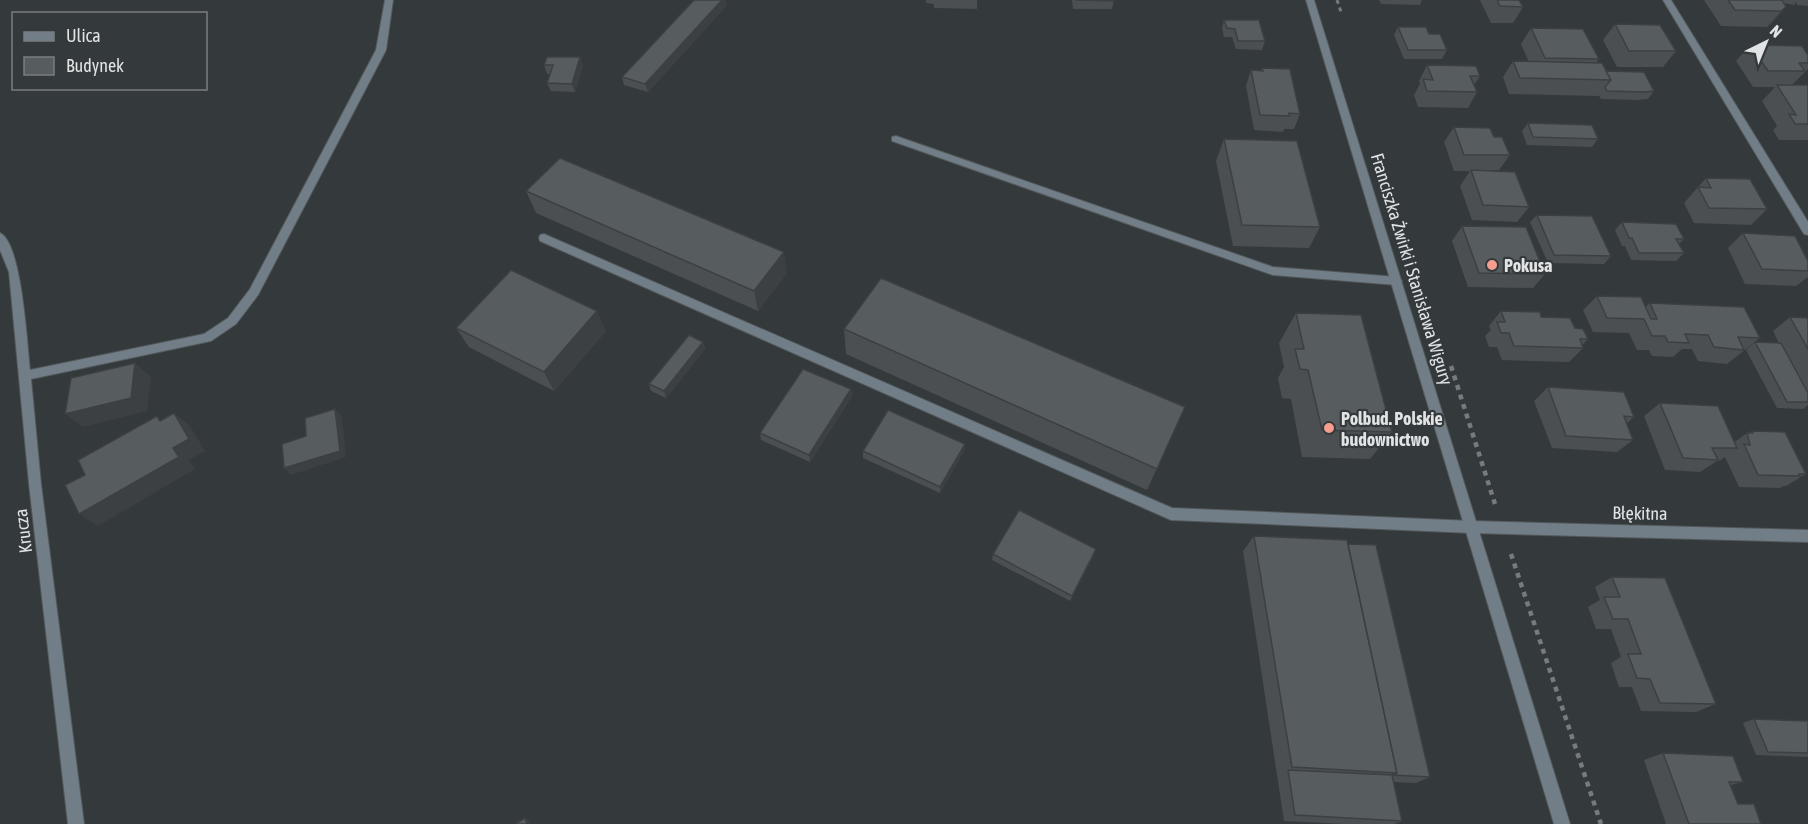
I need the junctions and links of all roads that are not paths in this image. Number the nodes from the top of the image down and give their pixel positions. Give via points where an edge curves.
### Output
1 (389, 0) edge
2 (1310, 0) edge
3 (1667, 0) edge
4 (897, 139) dead end
5 (1808, 231) edge
6 (0, 237) edge
7 (544, 238) dead end
8 (1396, 281) junction
9 (24, 376) junction
10 (1472, 527) junction
11 (1808, 536) edge
12 (76, 824) edge
13 (1562, 824) edge

1 - 9 street via 381,50 254,292 232,321 207,338
2 - 8 street, Franciszka Żwirki i Stanisława Wigury
3 - 5 street
4 - 8 street via 1273,271
6 - 9 street, Krucza via 14,272
7 - 10 street, Błękitna via 1171,514
8 - 10 street, Franciszka Żwirki i Stanisława Wigury
9 - 12 street, Krucza
10 - 11 street, Błękitna
10 - 13 street, Franciszka Żwirki i Stanisława Wigury

